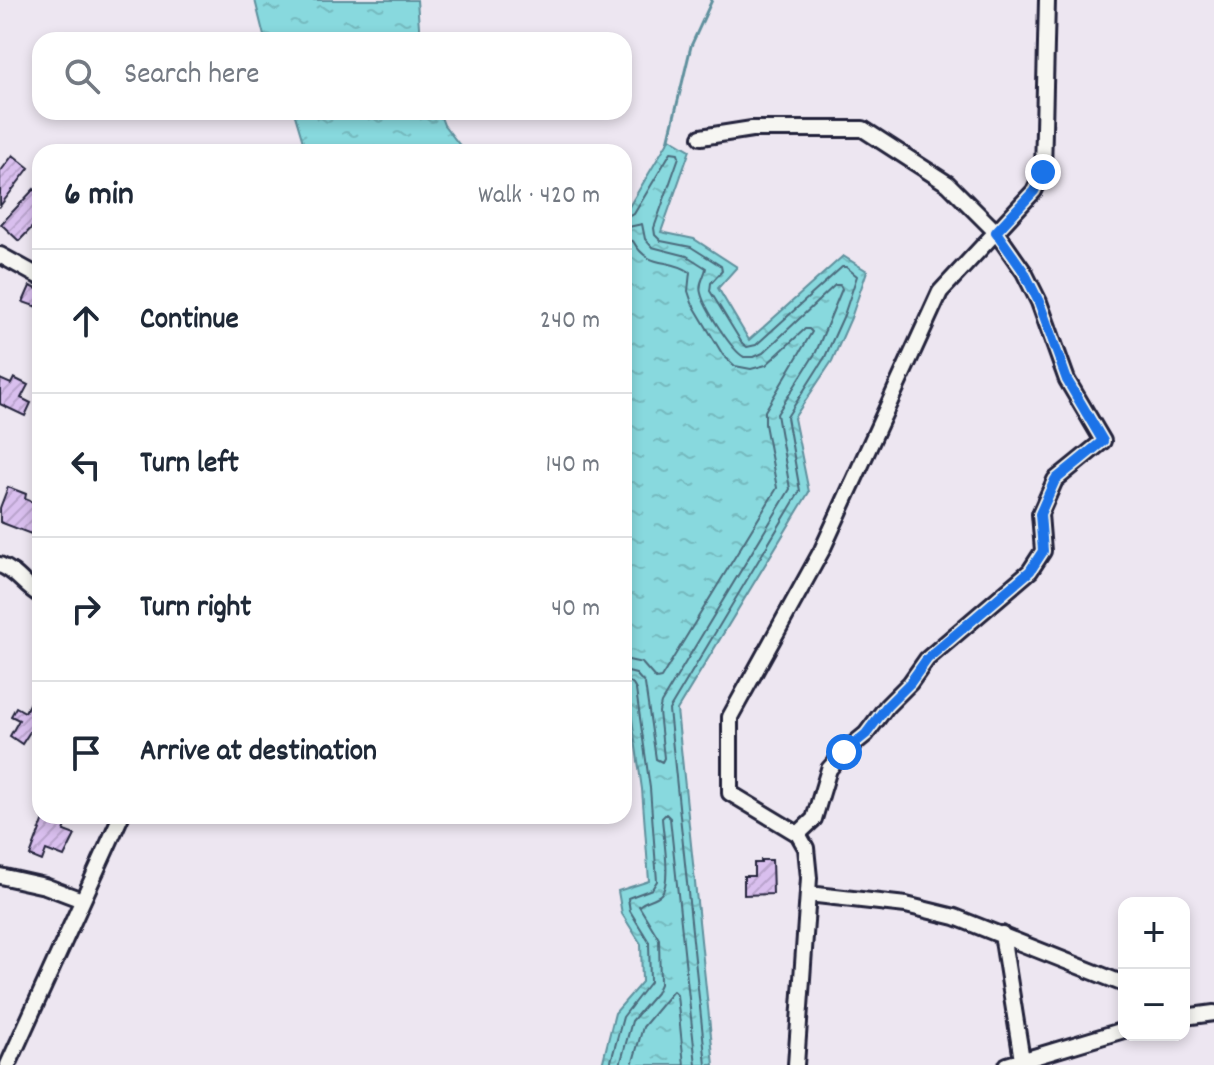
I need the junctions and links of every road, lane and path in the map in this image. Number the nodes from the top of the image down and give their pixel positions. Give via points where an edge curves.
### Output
1 (1047, 0) edge
2 (701, 137) dead end
3 (996, 232) junction
4 (0, 255) edge
5 (32, 273) edge
6 (0, 565) edge
7 (32, 591) edge
8 (117, 824) edge
9 (798, 834) junction
10 (0, 876) edge
11 (808, 894) junction
12 (82, 900) junction
13 (1002, 934) junction
14 (1118, 982) edge
15 (1118, 1032) edge
16 (0, 1040) edge
17 (798, 1041) junction
18 (16, 1047) junction
19 (1014, 1063) edge
20 (8, 1065) edge
21 (796, 1065) edge
22 (811, 1065) edge

1 - 3 street via 1043,172 1034,191
2 - 3 street via 752,129 863,129 948,184
3 - 9 street via 940,292 822,550 730,717 730,793
3 - 9 street via 1024,272 1067,380 1103,441 1055,480 1040,514 1043,551 1030,571 927,659 866,734 829,769 814,819
4 - 5 street
6 - 7 street via 13,570
8 - 12 street
9 - 11 street via 806,848
10 - 12 street
11 - 13 street via 906,905
11 - 17 street
12 - 18 street
13 - 14 street
13 - 19 street
15 - 19 street
16 - 18 street
17 - 21 street
17 - 22 street
18 - 20 street

